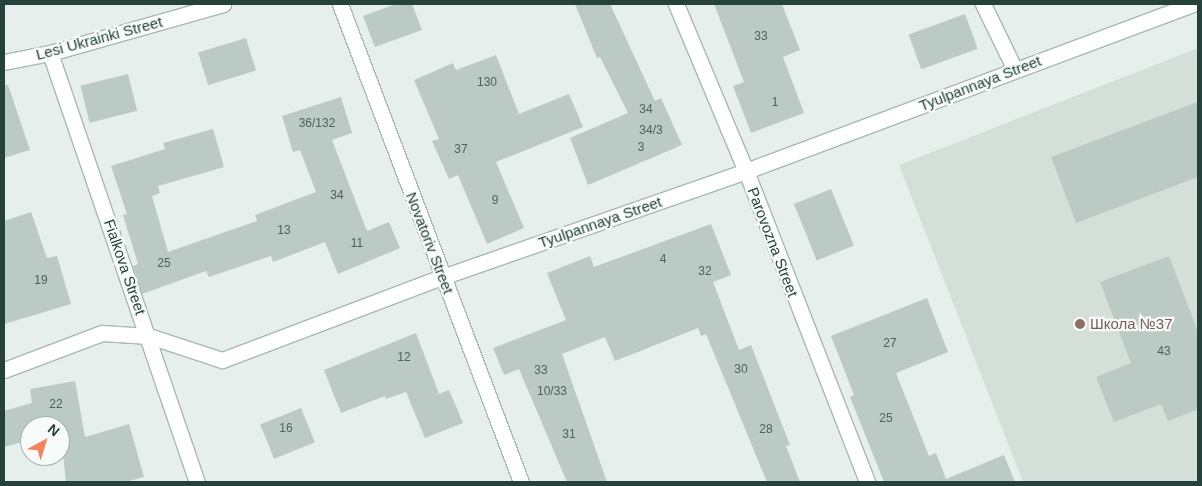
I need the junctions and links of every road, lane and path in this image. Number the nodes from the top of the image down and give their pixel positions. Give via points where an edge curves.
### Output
1 (223, 4) edge
2 (340, 4) edge
3 (676, 4) edge
4 (983, 4) edge
5 (1192, 4) edge
6 (50, 52) junction
7 (4, 62) edge
8 (1015, 70) junction
9 (746, 171) junction
10 (442, 277) junction
11 (149, 336) junction
12 (4, 370) edge
13 (197, 482) edge
14 (522, 482) edge
15 (867, 482) edge

1 - 6 street, Lesi Ukrainki Street
2 - 10 street, Novatoriv Street
3 - 9 street, Parovozna Street
4 - 8 street
5 - 8 street, Tyulpannaya Street
6 - 7 street, Lesi Ukrainki Street
6 - 11 street, Fialkova Street
8 - 9 street, Tyulpannaya Street
9 - 10 street, Tyulpannaya Street
9 - 15 street, Parovozna Street
10 - 11 street, Tyulpannaya Street via 222,360
10 - 14 street, Novatoriv Street
11 - 12 street, Tyulpannaya Street via 102,333
11 - 13 street, Fialkova Street

